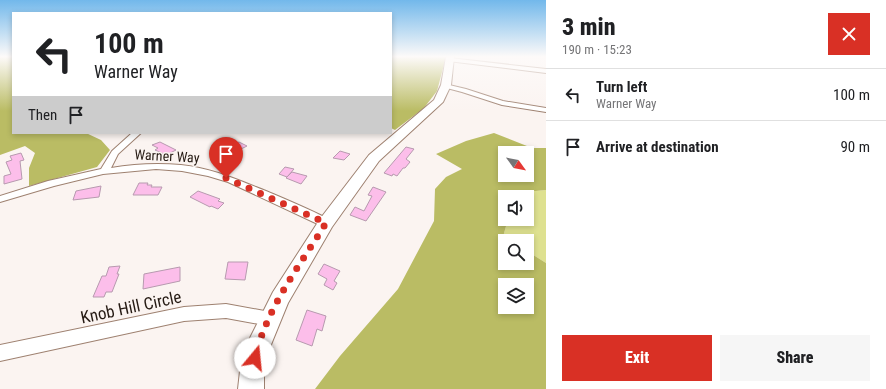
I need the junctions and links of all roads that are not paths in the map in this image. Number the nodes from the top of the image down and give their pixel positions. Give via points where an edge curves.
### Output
1 (447, 75) edge
2 (445, 86) junction
3 (546, 110) edge
4 (136, 134) edge
5 (105, 170) junction
6 (0, 199) edge
7 (326, 223) junction
8 (270, 319) junction
9 (0, 353) edge
10 (251, 389) edge

1 - 2 main road
2 - 3 street via 504,104
2 - 7 main road via 434,107 374,158
4 - 5 street via 115,153
5 - 6 street, Warner Way via 68,178
5 - 7 street, Warner Way via 135,167 170,168 208,173
7 - 8 main road
8 - 9 street, Knob Hill Circle via 226,311 184,314
8 - 10 main road via 258,346 252,370

